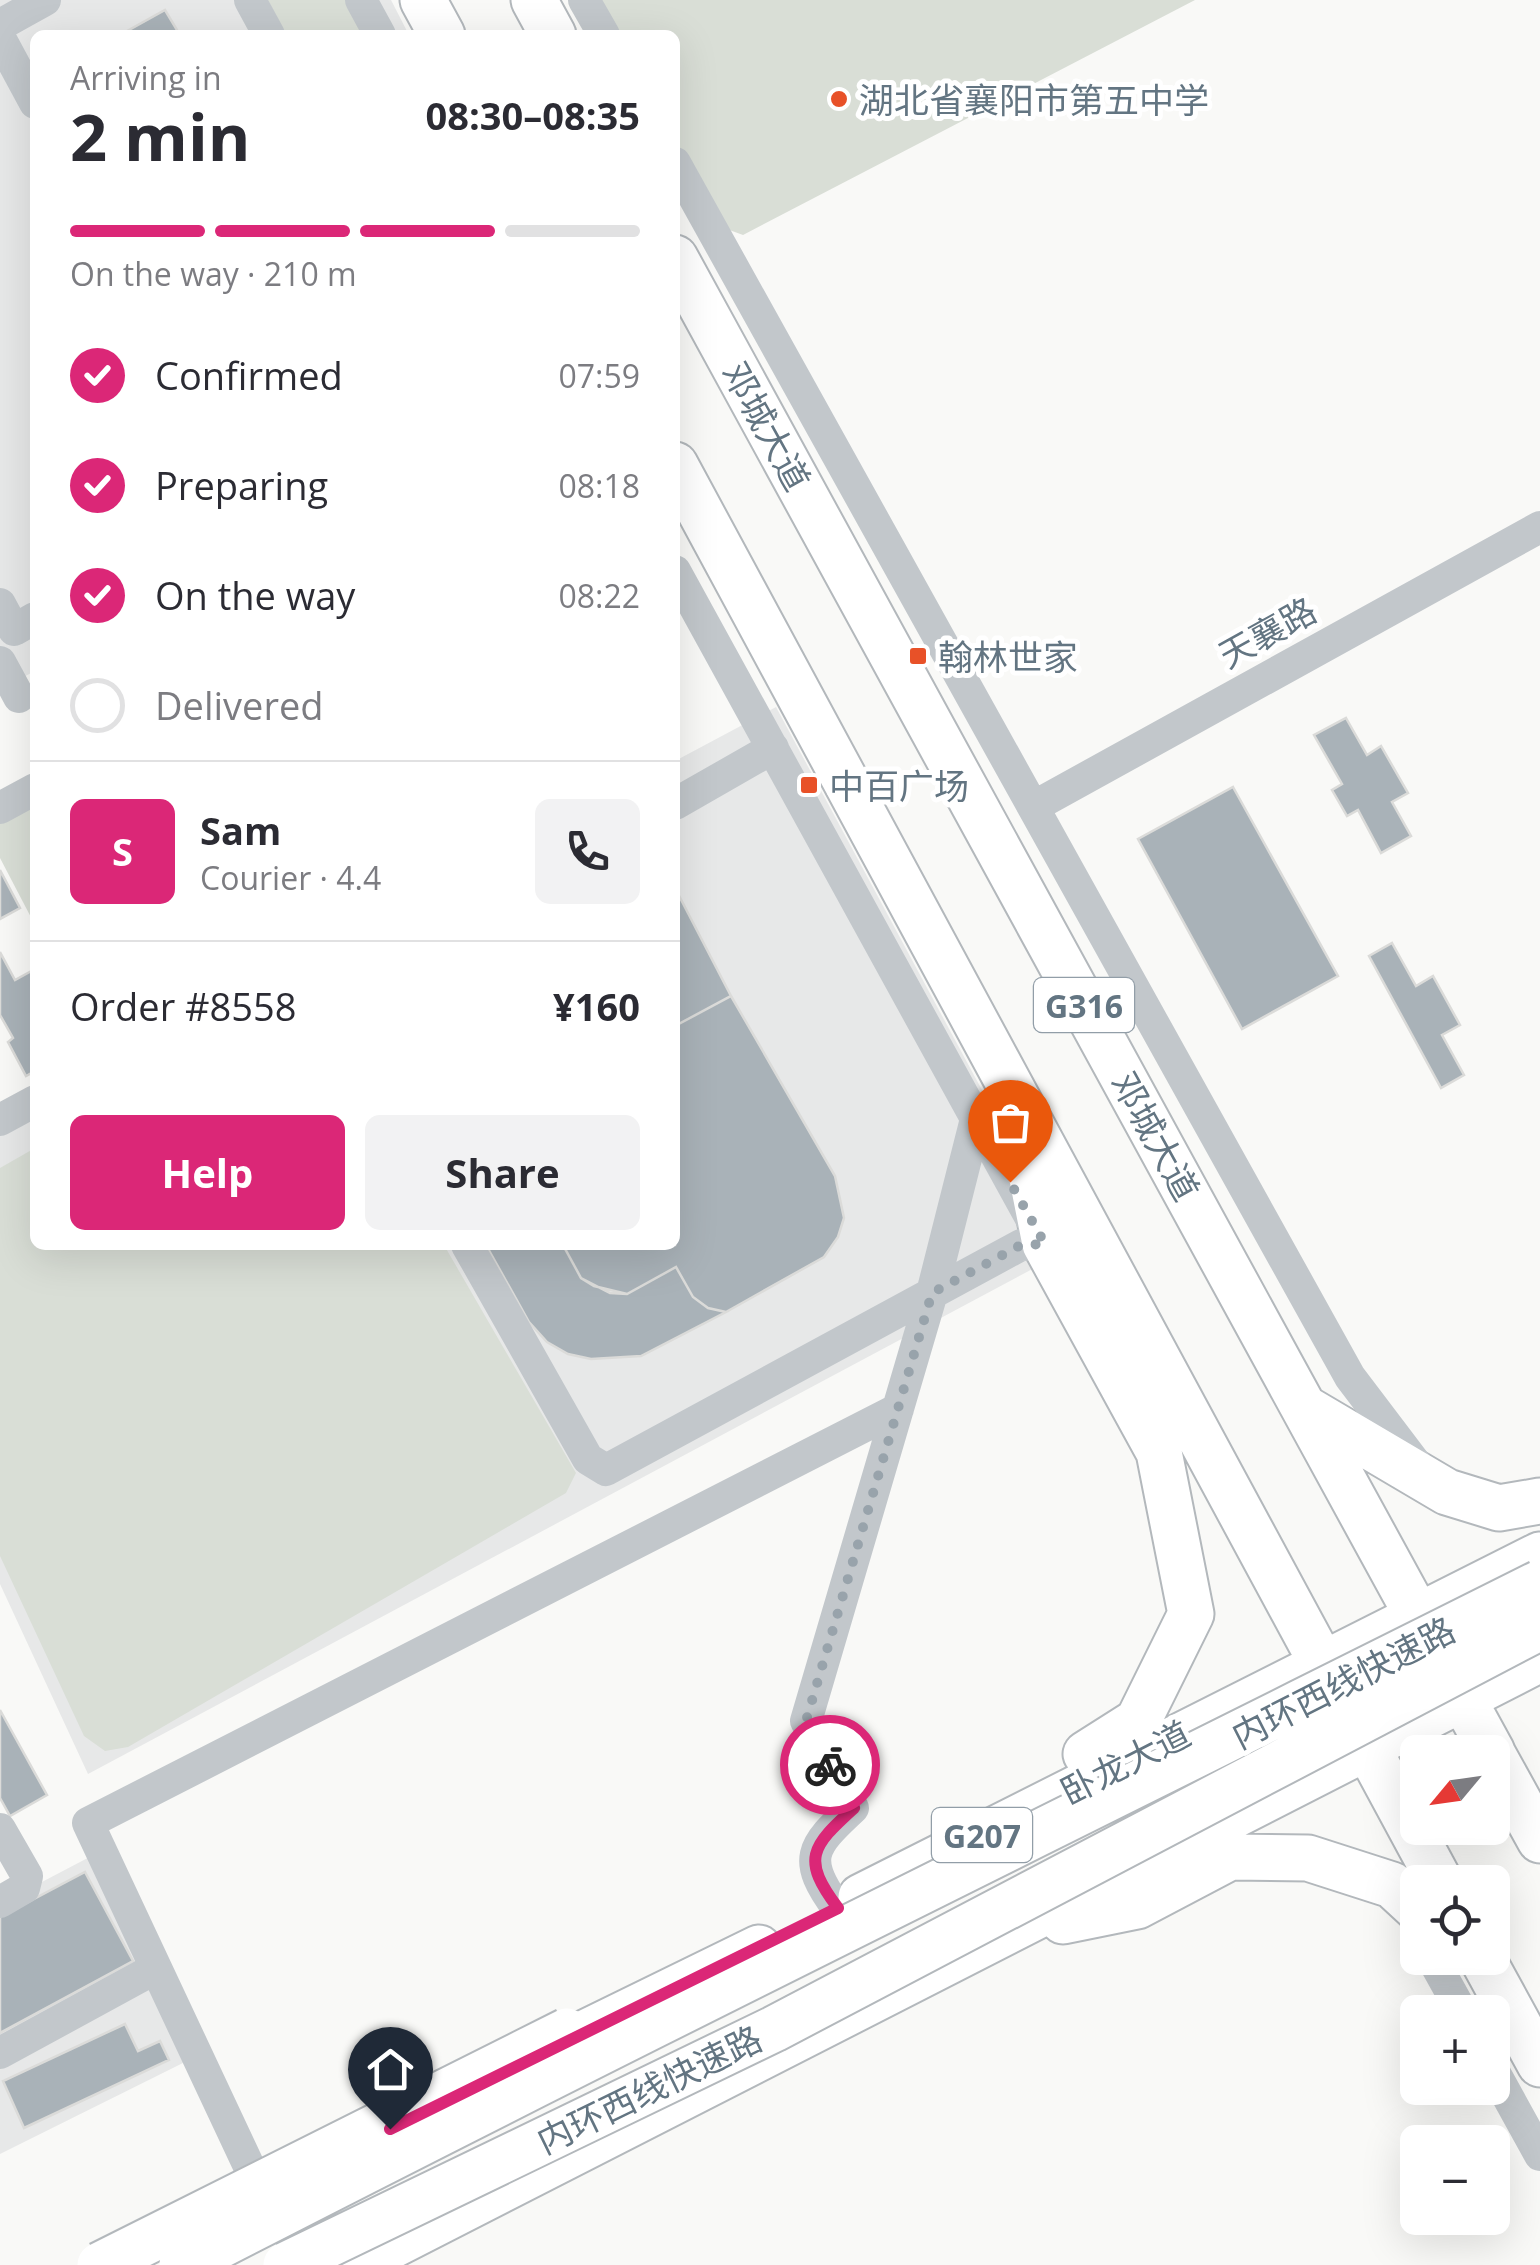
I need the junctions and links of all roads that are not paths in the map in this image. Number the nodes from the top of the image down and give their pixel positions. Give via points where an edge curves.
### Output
1 (45, 0) edge
2 (250, 0) edge
3 (361, 0) edge
4 (424, 0) edge
5 (534, 0) edge
6 (584, 0) edge
7 (0, 24) edge
8 (266, 30) edge
9 (377, 30) edge
10 (439, 30) edge
11 (550, 30) edge
12 (601, 30) edge
13 (0, 38) edge
14 (30, 94) edge
15 (680, 172) edge
16 (680, 267) edge
17 (680, 475) edge
18 (1540, 527) edge
19 (680, 580) edge
20 (0, 604) edge
21 (30, 621) edge
22 (0, 662) edge
23 (18, 697) edge
24 (772, 748) junction
25 (30, 793) edge
26 (680, 801) edge
27 (0, 808) edge
28 (1033, 808) junction
29 (1016, 1098) junction
30 (976, 1119) junction
31 (1045, 1244) junction
32 (470, 1250) edge
33 (932, 1293) junction
34 (1306, 1408) junction
35 (898, 1409) junction
36 (1430, 1484) junction
37 (1540, 1501) edge
38 (1540, 1555) edge
39 (1540, 1583) edge
40 (1418, 1612) junction
41 (1540, 1627) edge
42 (1540, 1660) edge
43 (1320, 1664) junction
44 (1464, 1698) junction
45 (1483, 1735) edge
46 (1364, 1747) junction
47 (1510, 1786) edge
48 (0, 1829) edge
49 (1540, 1840) edge
50 (1430, 1865) edge
51 (1400, 1895) edge
52 (0, 1902) edge
53 (838, 1908) junction
54 (1012, 1932) junction
55 (742, 1956) junction
56 (156, 1968) junction
57 (1477, 1978) edge
58 (879, 2000) junction
59 (0, 2053) edge
60 (1540, 2064) edge
61 (1510, 2101) edge
62 (1540, 2155) edge
63 (262, 2194) junction
64 (100, 2265) edge
65 (120, 2265) edge
66 (182, 2265) edge
67 (286, 2265) edge
68 (354, 2265) edge
69 (376, 2265) edge

1 - 7 street
2 - 8 street
3 - 9 street
4 - 10 highway
5 - 11 highway
6 - 12 street
13 - 14 street
15 - 28 street
16 - 34 highway, 邓城大道 / G316
17 - 29 highway, G316
18 - 28 street, 天襄路
19 - 24 street
20 - 21 street via 14,630
22 - 23 street
24 - 26 street
24 - 30 street
25 - 27 street
28 - 36 street via 1350,1377
29 - 31 highway
29 - 43 highway, G316
30 - 31 street
30 - 33 street
31 - 33 street via 1021,1245
31 - 53 highway via 1159,1452 1191,1614 1138,1721
32 - 33 street via 588,1459 606,1470
33 - 35 street
34 - 36 highway
34 - 40 highway, 邓城大道 / G316
35 - 53 street via 806,1721 854,1808 819,1840 813,1859
35 - 56 street via 88,1823
36 - 37 highway via 1499,1508
38 - 40 highway, 卧龙大道 / G207
39 - 66 highway, 内环西线快速路, bridge
40 - 43 highway, 卧龙大道 / G207
40 - 44 highway, 邓城大道 / G316
41 - 67 highway, 内环西线快速路, bridge via 774,2029
42 - 44 highway, G207
43 - 46 highway, G316
43 - 53 highway, 卧龙大道 / G207
44 - 45 highway, 邓城大道 / G316
44 - 46 highway, G207
46 - 50 highway, G316
46 - 54 highway, G207
47 - 49 highway, 邓城大道 / G316
48 - 52 street via 26,1876 24,1888
51 - 54 highway via 1308,1858 1230,1857 1138,1906
53 - 55 highway, 卧龙大道 / G207
54 - 58 highway, G207
55 - 63 highway, 卧龙大道 / G207
55 - 64 highway, bridge via 632,1999
56 - 59 street
56 - 63 street
57 - 60 highway
58 - 68 highway, G207
58 - 69 highway via 728,2089
61 - 62 street
63 - 65 highway, 卧龙大道 / G207

